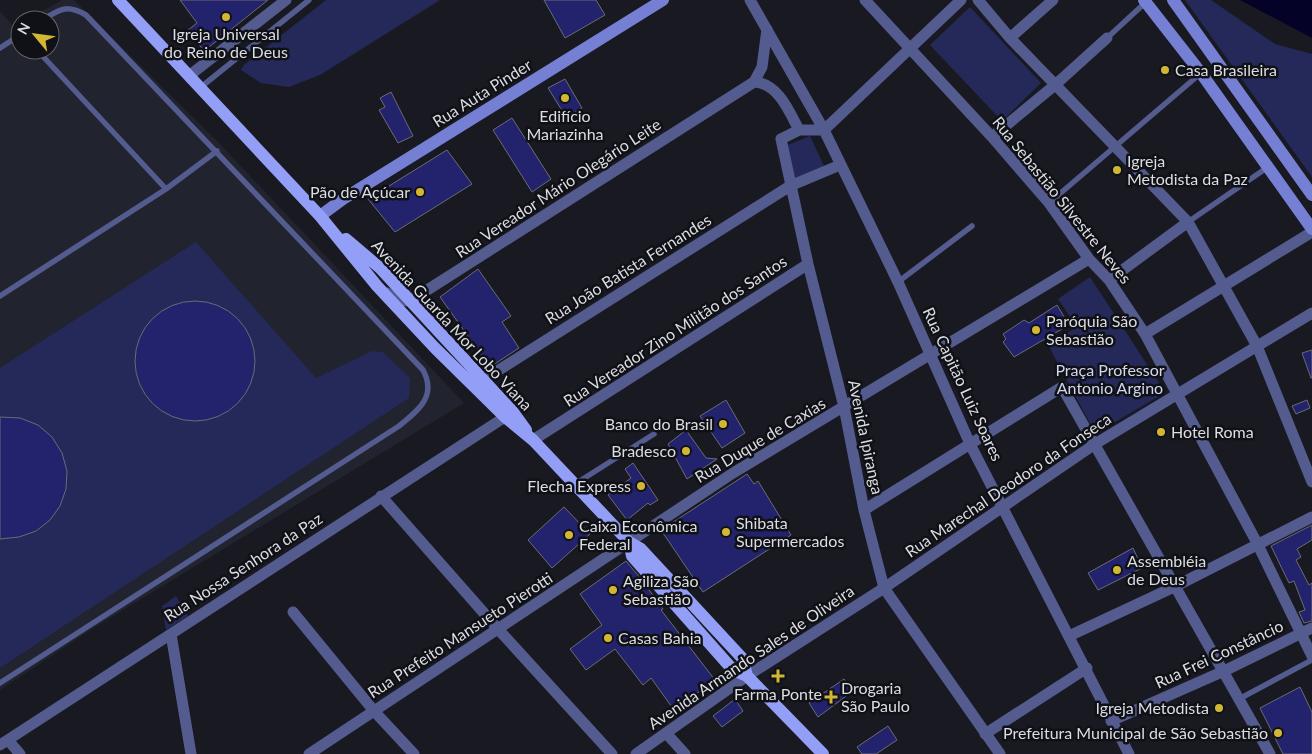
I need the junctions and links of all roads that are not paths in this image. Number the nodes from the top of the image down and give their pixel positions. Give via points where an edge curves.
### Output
1 (118, 0) edge
2 (286, 0) edge
3 (309, 0) edge
4 (664, 0) edge
5 (750, 0) edge
6 (865, 0) edge
7 (961, 0) edge
8 (978, 0) edge
9 (1052, 0) edge
10 (1173, 0) edge
11 (1145, 1) edge
12 (59, 10) edge
13 (767, 28) junction
14 (1010, 38) junction
15 (1107, 38) joint
16 (912, 49) junction
17 (46, 60) edge
18 (1200, 73) junction
19 (190, 75) junction
20 (754, 82) junction
21 (1055, 85) junction
22 (201, 87) junction
23 (799, 130) junction
24 (824, 130) junction
25 (992, 138) junction
26 (1115, 146) junction
27 (217, 151) junction
28 (840, 165) junction
29 (1268, 167) junction
30 (790, 186) junction
31 (166, 189) junction
32 (1312, 195) edge
33 (1049, 203) junction
34 (320, 216) junction
35 (1188, 222) junction
36 (972, 226) dead end
37 (1312, 231) edge
38 (1089, 258) junction
39 (808, 264) junction
40 (1109, 280) junction
41 (898, 282) junction
42 (1224, 284) junction
43 (377, 286) junction
44 (0, 296) edge
45 (410, 300) junction
46 (1312, 313) edge
47 (1144, 334) junction
48 (1257, 346) junction
49 (931, 353) junction
50 (483, 380) junction
51 (1176, 395) junction
52 (844, 407) junction
53 (504, 417) junction
54 (654, 434) dead end
55 (533, 440) junction
56 (1095, 444) junction
57 (971, 446) junction
58 (1312, 482) edge
59 (575, 484) junction
60 (381, 496) junction
61 (1004, 506) junction
62 (864, 510) junction
63 (1312, 517) edge
64 (629, 542) junction
65 (1257, 543) junction
66 (884, 588) junction
67 (1174, 588) junction
68 (293, 612) dead end
69 (1312, 628) edge
70 (498, 629) junction
71 (1301, 633) junction
72 (171, 634) junction
73 (1069, 636) junction
74 (1312, 656) edge
75 (1312, 660) edge
76 (1086, 668) junction
77 (1224, 671) junction
78 (747, 676) junction
79 (0, 683) edge
80 (1239, 698) junction
81 (374, 711) junction
82 (1112, 721) junction
83 (666, 733) junction
84 (985, 734) junction
85 (4, 742) edge
86 (20, 754) edge
87 (191, 754) edge
88 (309, 754) edge
89 (414, 754) edge
90 (612, 754) edge
91 (636, 754) edge
92 (685, 754) edge
93 (824, 754) edge
94 (1000, 754) edge
95 (1129, 754) edge
96 (1270, 754) edge

1 - 19 main road, Avenida Guarda Mor Lobo Viana
2 - 19 street
3 - 22 lane
4 - 34 main road, Rua Auta Pinder
5 - 13 street, Rua Capitão Luiz Soares
6 - 16 street, Rua Sebastião Silvestre Neves
7 - 16 street
8 - 14 street
9 - 14 street
10 - 32 main road
11 - 15 lane
11 - 18 main road
12 - 27 lane via 70,8 86,15
13 - 20 street via 762,67
13 - 24 street, Rua Capitão Luiz Soares
14 - 21 street
15 - 21 street
16 - 24 street
16 - 25 street, Rua Sebastião Silvestre Neves
17 - 31 lane
18 - 26 lane
18 - 29 main road
19 - 22 main road, Avenida Guarda Mor Lobo Viana
20 - 23 street via 768,84 776,91
20 - 45 street, Rua Vereador Mário Olegário Leite
21 - 25 street
21 - 26 street
22 - 34 main road, Avenida Guarda Mor Lobo Viana
23 - 24 street
23 - 30 street, Avenida Ipiranga via 780,139
24 - 28 street, Rua Capitão Luiz Soares
25 - 33 street, Rua Sebastião Silvestre Neves
26 - 33 lane
26 - 35 street
27 - 31 lane
27 - 79 lane via 423,370 428,381 428,394 414,414 399,426
28 - 30 street, Rua João Batista Fernandes
28 - 41 street, Rua Capitão Luiz Soares
29 - 35 lane
29 - 37 main road
30 - 39 street, Avenida Ipiranga
30 - 50 street, Rua João Batista Fernandes
31 - 44 lane
33 - 38 street, Rua Sebastião Silvestre Neves
34 - 43 main road, Avenida Guarda Mor Lobo Viana
34 - 45 main road, Avenida Guarda Mor Lobo Viana via 380,268
35 - 40 street
35 - 42 street
36 - 41 lane
37 - 42 street
38 - 40 street, Rua Sebastião Silvestre Neves
38 - 49 street, Rua Duque de Caxias
39 - 52 street, Avenida Ipiranga
39 - 55 street, Rua Vereador Zino Militão dos Santos
40 - 47 street, Rua Sebastião Silvestre Neves
41 - 49 street, Rua Capitão Luiz Soares
42 - 47 street
42 - 48 street
43 - 45 street via 397,300
43 - 53 main road, Avenida Guarda Mor Lobo Viana
45 - 50 main road, Avenida Guarda Mor Lobo Viana
46 - 48 street, Rua Marechal Deodoro da Fonseca
47 - 51 street, Rua Sebastião Silvestre Neves
48 - 51 street, Rua Marechal Deodoro da Fonseca
48 - 58 street
49 - 52 street, Rua Duque de Caxias
49 - 57 street, Rua Capitão Luiz Soares
50 - 55 main road, Avenida Guarda Mor Lobo Viana via 514,412
51 - 56 street, Rua Marechal Deodoro da Fonseca
51 - 65 street, Rua Sebastião Silvestre Neves
52 - 62 street, Avenida Ipiranga
52 - 64 street, Rua Duque de Caxias via 732,473
53 - 55 main road, Avenida Guarda Mor Lobo Viana
53 - 60 street, Rua Nossa Senhora da Paz
54 - 59 lane
55 - 59 main road, Avenida Guarda Mor Lobo Viana
56 - 57 street via 1062,387
56 - 61 street, Rua Marechal Deodoro da Fonseca
56 - 67 street
57 - 61 street, Rua Capitão Luiz Soares
57 - 62 street
59 - 64 main road, Avenida Guarda Mor Lobo Viana
60 - 70 street
60 - 72 street, Rua Nossa Senhora da Paz
61 - 66 street, Rua Marechal Deodoro da Fonseca
61 - 73 street, Rua Capitão Luiz Soares
62 - 66 street, Avenida Ipiranga
63 - 65 street
64 - 70 street, Rua Prefeito Mansueto Pierotti
64 - 78 main road, Avenida Guarda Mor Lobo Viana via 632,556 733,670
65 - 67 street
65 - 71 street, Rua Sebastião Silvestre Neves
66 - 78 street, Avenida Armando Sales de Oliveira
66 - 84 street, Avenida Ipiranga
67 - 73 street
67 - 77 street
68 - 81 street
69 - 71 street, Rua Frei Constâncio
70 - 81 street, Rua Prefeito Mansueto Pierotti
70 - 90 street
71 - 74 street, Rua Sebastião Silvestre Neves
71 - 77 street, Rua Frei Constâncio
72 - 85 street, Rua Nossa Senhora da Paz
72 - 87 street
73 - 76 street, Rua Capitão Luiz Soares
75 - 80 lane
76 - 82 street, Rua Capitão Luiz Soares
76 - 84 street
77 - 80 street
77 - 82 street, Rua Frei Constâncio
78 - 83 street, Avenida Armando Sales de Oliveira
78 - 93 main road, Avenida Guarda Mor Lobo Viana
80 - 96 street
81 - 88 street, Rua Prefeito Mansueto Pierotti
81 - 89 street
82 - 95 street, Rua Capitão Luiz Soares
83 - 91 street, Avenida Armando Sales de Oliveira
83 - 92 street
84 - 94 street, Avenida Ipiranga
85 - 86 street

